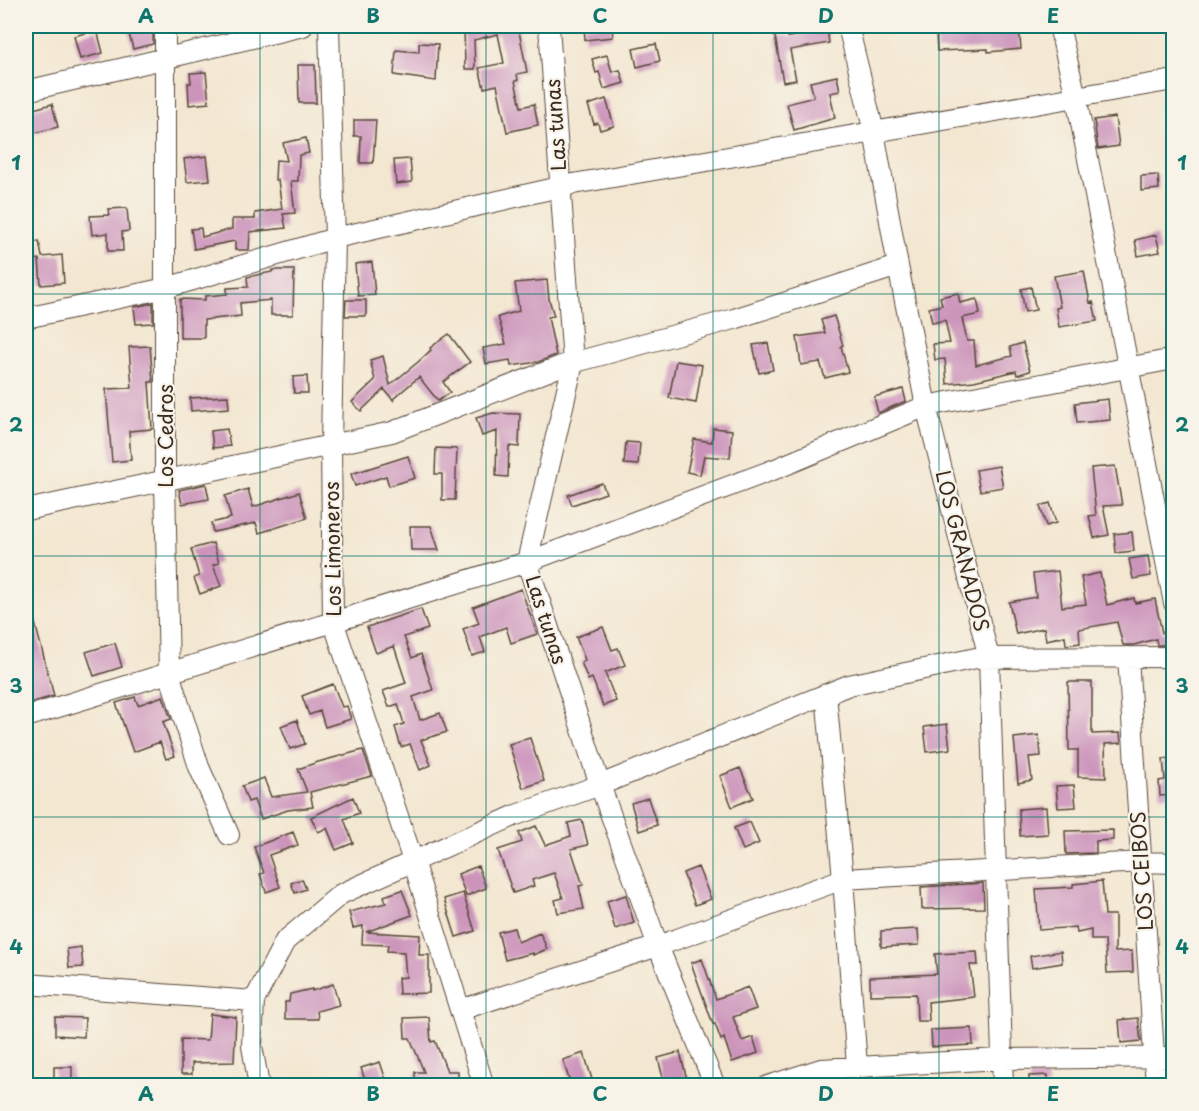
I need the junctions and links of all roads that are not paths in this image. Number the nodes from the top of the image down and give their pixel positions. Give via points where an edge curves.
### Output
1 (165, 26) edge
2 (303, 26) edge
3 (329, 26) edge
4 (549, 26) edge
5 (848, 26) edge
6 (1059, 26) edge
7 (166, 59) junction
8 (1173, 80) edge
9 (26, 91) edge
10 (1076, 97) junction
11 (874, 132) junction
12 (560, 187) junction
13 (335, 238) junction
14 (898, 266) junction
15 (166, 288) junction
16 (26, 318) edge
17 (1173, 359) edge
18 (573, 363) junction
19 (1128, 368) junction
20 (926, 406) junction
21 (332, 445) junction
22 (165, 481) junction
23 (26, 510) edge
24 (527, 562) junction
25 (1173, 603) edge
26 (333, 621) junction
27 (1128, 657) junction
28 (1173, 657) edge
29 (989, 658) junction
30 (169, 673) junction
31 (826, 694) junction
32 (26, 717) edge
33 (600, 785) junction
34 (229, 836) dead end
35 (413, 861) junction
36 (1142, 862) junction
37 (1173, 863) edge
38 (996, 871) junction
39 (843, 879) junction
40 (658, 946) junction
41 (26, 984) edge
42 (254, 1001) junction
43 (460, 1010) junction
44 (1164, 1058) edge
45 (1001, 1059) junction
46 (857, 1066) junction
47 (259, 1086) edge
48 (484, 1086) edge
49 (715, 1086) edge
50 (768, 1086) edge
51 (1003, 1086) edge
52 (1156, 1086) edge

1 - 7 street, Los Cedros
2 - 7 street
3 - 13 street, Los Limoneros
4 - 12 street, Las tunas
5 - 11 street, LOS GRANADOS
6 - 10 street
7 - 9 street
7 - 15 street, Los Cedros
8 - 10 street
10 - 11 street
10 - 19 street
11 - 12 street
11 - 14 street, LOS GRANADOS
12 - 13 street
12 - 18 street, Las tunas
13 - 15 street
13 - 21 street, Los Limoneros
14 - 18 street via 734,319
14 - 20 street, LOS GRANADOS
15 - 16 street
15 - 22 street, Los Cedros
17 - 19 street
18 - 21 street via 392,432
18 - 24 street, Las tunas
19 - 20 street
19 - 25 street
20 - 24 street via 778,468
20 - 29 street, LOS GRANADOS
21 - 22 street
21 - 26 street, Los Limoneros
22 - 23 street
22 - 30 street, Los Cedros
24 - 26 street
24 - 33 street, Las tunas
26 - 30 street
26 - 35 street, Los Limoneros
27 - 28 street
27 - 29 street
27 - 36 street, LOS CEIBOS
29 - 31 street via 849,685
29 - 38 street, LOS GRANADOS
30 - 32 street
30 - 34 street, Los Cedros via 199,767
31 - 33 street
31 - 39 street
33 - 35 street via 516,815
33 - 40 street, Las tunas
35 - 42 street via 341,894 285,941
35 - 43 street, Los Limoneros
36 - 37 street
36 - 38 street
36 - 44 street, LOS CEIBOS
38 - 39 street
38 - 45 street, LOS GRANADOS
39 - 40 street
39 - 46 street
40 - 43 street
40 - 49 street, Las tunas
41 - 42 street
42 - 47 street via 252,1046
43 - 48 street, Los Limoneros
44 - 45 street
44 - 52 street, LOS CEIBOS
45 - 46 street
45 - 51 street, LOS GRANADOS
46 - 50 street via 820,1069

